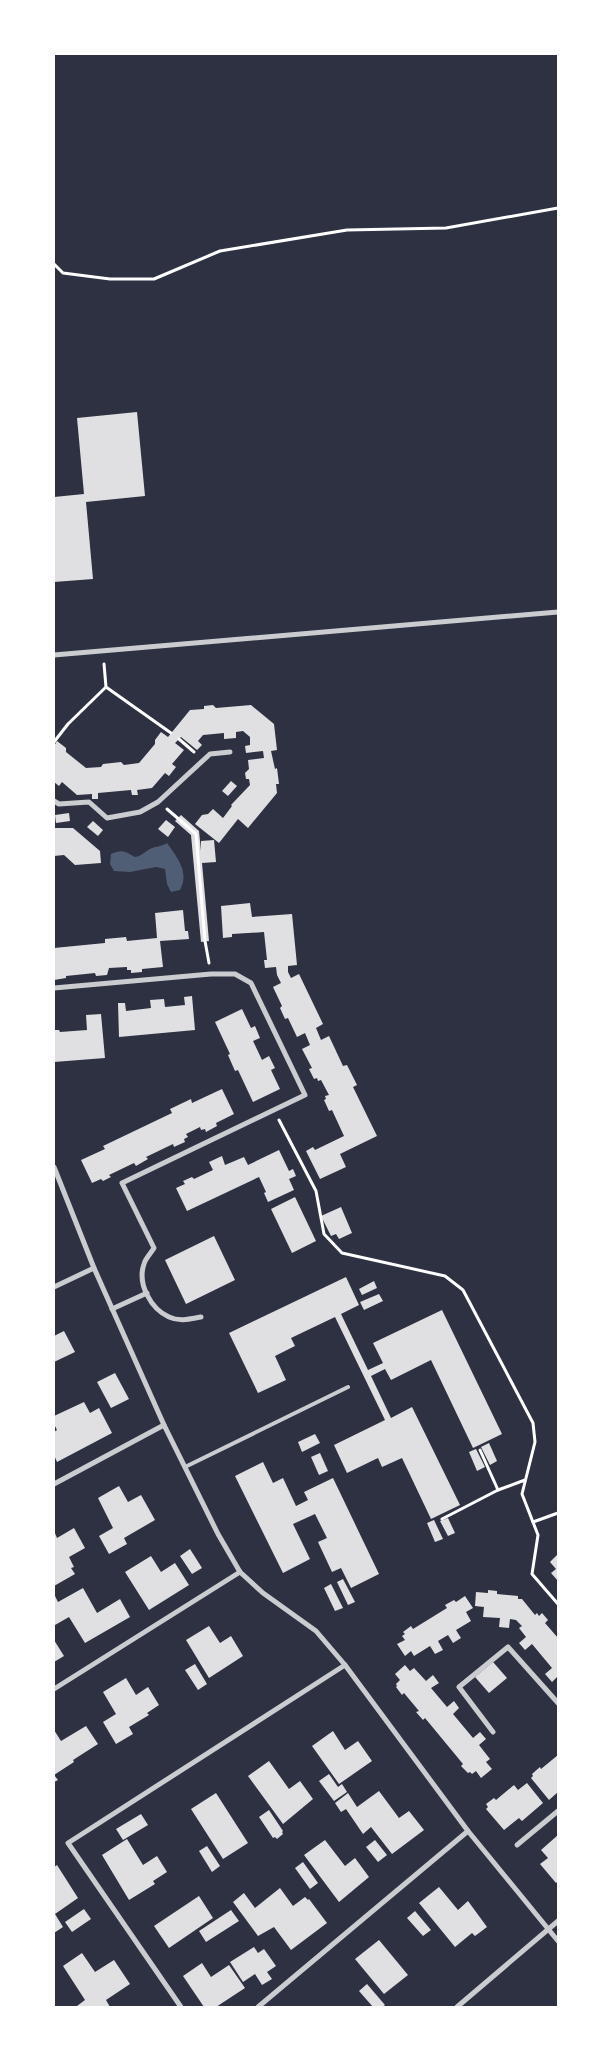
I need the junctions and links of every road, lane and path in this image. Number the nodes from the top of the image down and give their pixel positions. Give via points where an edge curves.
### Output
1 (558, 208) edge
2 (54, 264) edge
3 (558, 612) edge
4 (103, 650) junction
5 (54, 655) edge
6 (106, 687) junction
7 (171, 733) dead end
8 (179, 739) dead end
9 (54, 742) edge
10 (230, 752) dead end
11 (204, 760) junction
12 (54, 801) edge
13 (158, 802) junction
14 (211, 974) junction
15 (54, 988) edge
16 (274, 1111) junction
17 (54, 1167) edge
18 (94, 1268) junction
19 (54, 1287) edge
20 (147, 1293) junction
21 (112, 1309) junction
22 (201, 1317) dead end
23 (348, 1387) dead end
24 (164, 1425) junction
25 (480, 1450) dead end
26 (185, 1467) junction
27 (526, 1480) junction
28 (54, 1484) edge
29 (498, 1490) junction
30 (558, 1512) edge
31 (442, 1519) dead end
32 (533, 1522) junction
33 (240, 1572) junction
34 (558, 1604) edge
35 (345, 1665) junction
36 (54, 1689) edge
37 (558, 1703) edge
38 (493, 1732) dead end
39 (558, 1811) edge
40 (468, 1831) junction
41 (516, 1845) dead end
42 (558, 1921) edge
43 (548, 1929) junction
44 (558, 1941) edge
45 (181, 2007) edge
46 (258, 2007) edge
47 (457, 2007) edge

1 - 2 path via 446,228 347,230 220,251 154,278 110,279 63,273
3 - 4 street
4 - 5 street
4 - 6 path
6 - 7 path
6 - 9 path
8 - 11 path
10 - 11 street via 210,754
11 - 13 street
12 - 13 street via 59,804 89,802 107,818 140,812
13 - 14 path via 196,834
14 - 15 street
14 - 16 street via 235,974 251,983 305,1095
16 - 20 street via 122,1183 154,1248 144,1263 142,1278
16 - 27 path via 316,1192 324,1234 342,1253 445,1276 463,1290 533,1423 535,1442
17 - 18 street
18 - 19 street
18 - 21 street
20 - 21 street
20 - 22 street via 154,1306 170,1317 182,1320
21 - 24 street
23 - 26 lane
24 - 26 street
24 - 28 street
25 - 29 path
26 - 33 street
27 - 29 path
27 - 32 path via 522,1494
29 - 31 path
30 - 32 path
32 - 34 path via 538,1536 532,1574
33 - 35 street via 263,1593 316,1630
33 - 36 street
35 - 40 street
35 - 45 street via 68,1843
37 - 38 street via 508,1647 459,1687
39 - 41 street
40 - 43 street
40 - 46 street
42 - 43 street
43 - 44 street
43 - 47 street

